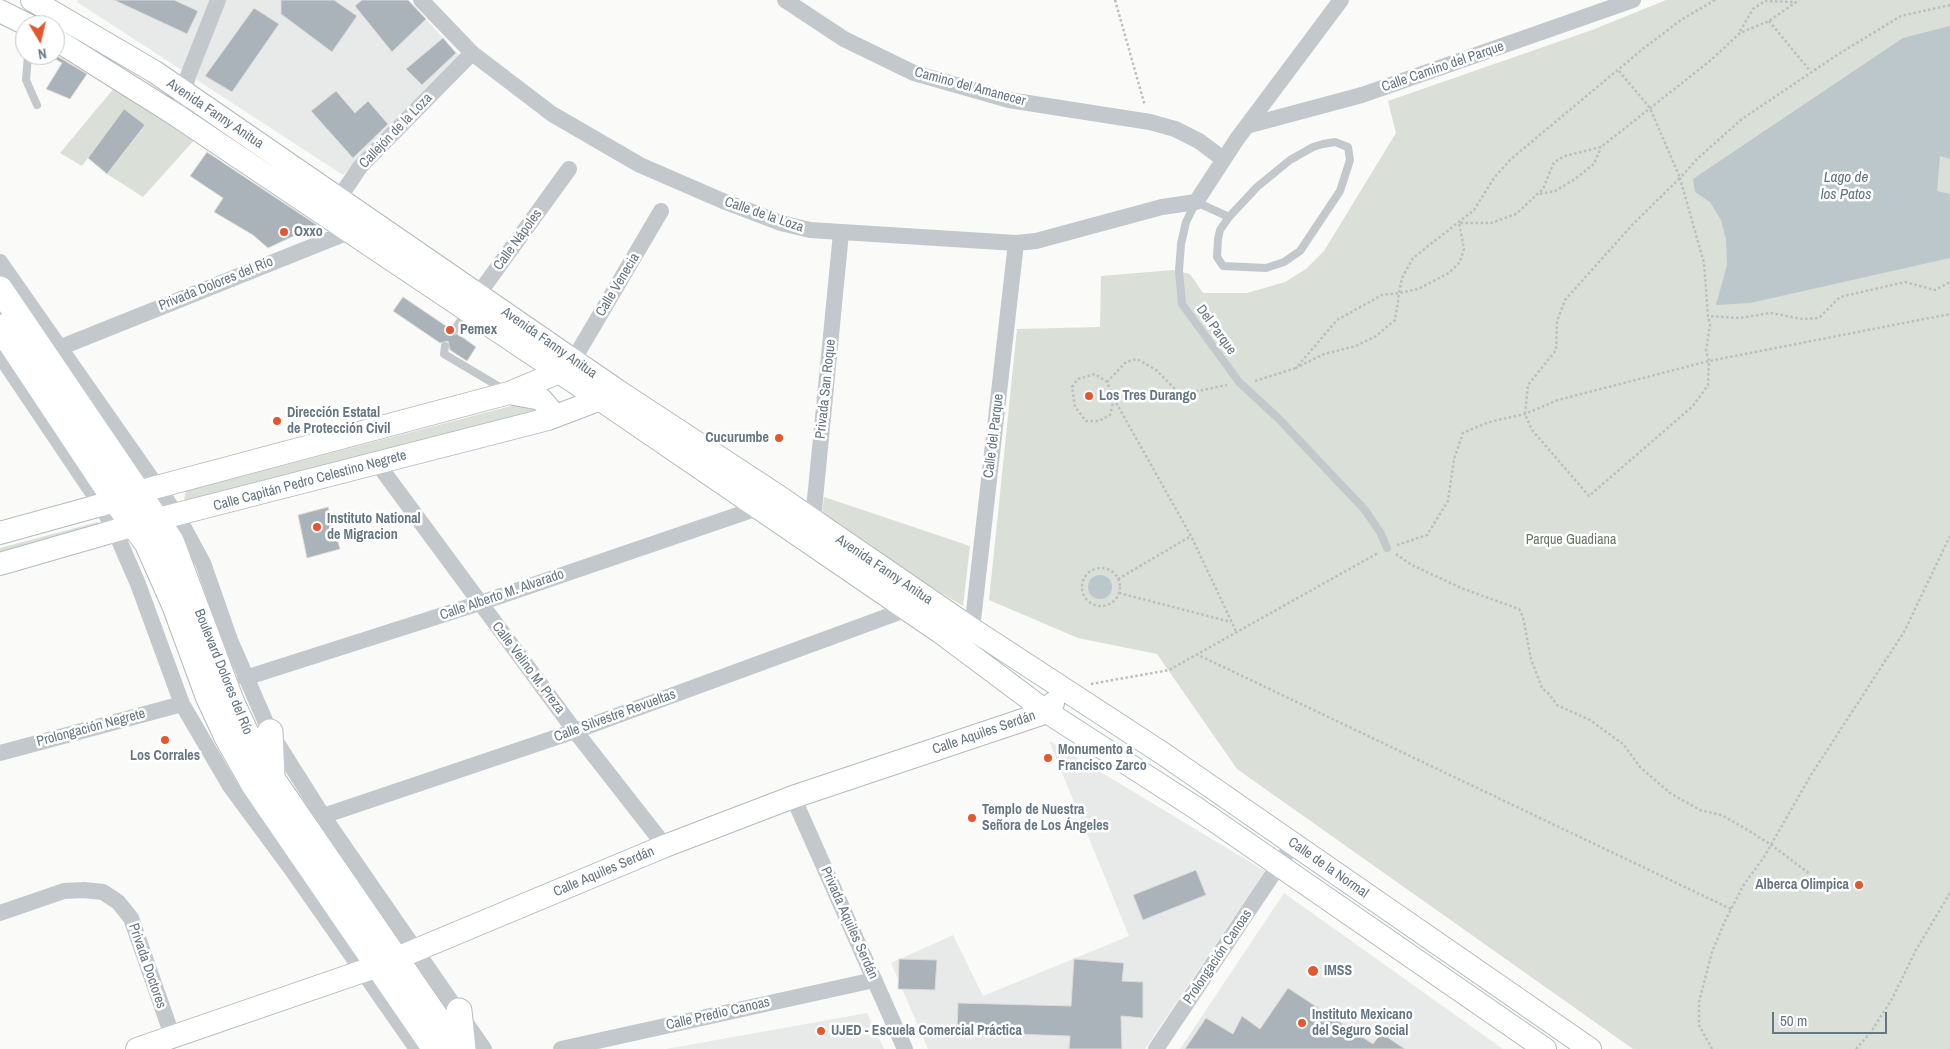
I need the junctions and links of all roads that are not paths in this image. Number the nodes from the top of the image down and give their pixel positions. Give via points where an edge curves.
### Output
1 (32, 0) edge
2 (218, 0) edge
3 (421, 0) edge
4 (785, 0) edge
5 (1342, 0) edge
6 (1633, 0) edge
7 (0, 11) edge
8 (15, 18) edge
9 (65, 45) edge
10 (472, 54) junction
11 (27, 65) edge
12 (184, 94) junction
13 (37, 105) dead end
14 (176, 115) junction
15 (1250, 125) junction
16 (1223, 159) junction
17 (569, 169) dead end
18 (340, 198) junction
19 (1196, 202) junction
20 (661, 211) dead end
21 (326, 215) junction
22 (1229, 217) junction
23 (374, 222) junction
24 (350, 231) junction
25 (841, 233) junction
26 (1016, 243) junction
27 (0, 262) edge
28 (0, 289) edge
29 (472, 303) junction
30 (0, 327) edge
31 (454, 331) dead end
32 (445, 346) dead end
33 (59, 348) junction
34 (0, 355) edge
35 (566, 370) junction
36 (509, 393) junction
37 (609, 396) junction
38 (550, 415) junction
39 (377, 463) junction
40 (127, 496) junction
41 (758, 508) junction
42 (813, 522) junction
43 (146, 523) junction
44 (0, 533) edge
45 (810, 544) junction
46 (1387, 548) road end
47 (0, 564) edge
48 (480, 603) junction
49 (905, 610) junction
50 (972, 629) junction
51 (940, 632) junction
52 (245, 678) junction
53 (1064, 688) junction
54 (182, 704) junction
55 (1046, 712) junction
56 (575, 730) junction
57 (270, 732) junction
58 (0, 753) edge
59 (272, 780) junction
60 (794, 798) junction
61 (323, 816) junction
62 (1293, 844) junction
63 (665, 846) junction
64 (1279, 866) junction
65 (0, 913) edge
66 (389, 962) junction
67 (874, 980) junction
68 (459, 1011) junction
69 (173, 1038) junction
70 (145, 1048) edge
71 (417, 1049) edge
72 (435, 1049) edge
73 (458, 1049) edge
74 (463, 1049) edge
75 (484, 1049) edge
76 (561, 1049) edge
77 (905, 1049) edge
78 (1156, 1049) edge
79 (1545, 1049) edge
80 (1590, 1049) edge

1 - 12 main road, Avenida Fanny Anitua via 119,50
2 - 12 street
3 - 10 street, Calle de la Loza
4 - 16 street, Camino del Amanecer via 844,39 914,73 1009,100 1150,122 1189,134
5 - 15 street
6 - 15 street, Calle Camino del Parque via 1362,94
7 - 8 main road
9 - 14 main road, Avenida Fanny Anitua
10 - 18 street, Callejón de la Loza via 360,167
10 - 25 street, Calle de la Loza via 552,114 640,165 781,223
11 - 13 lane via 26,80
12 - 14 street
12 - 18 main road, Avenida Fanny Anitua
14 - 21 main road, Avenida Fanny Anitua
15 - 16 street
16 - 19 street
17 - 29 street, Calle Nápoles
18 - 21 street, Callejón de la Loza
18 - 23 main road, Avenida Fanny Anitua
19 - 22 lane
19 - 26 street, Calle de la Loza via 1162,207 1036,241
19 - 46 lane, Del Parque via 1186,222 1181,244 1182,304 1239,382 1279,419 1365,510
20 - 35 street, Calle Venecia
21 - 24 main road, Avenida Fanny Anitua
22 - 22 lane via 1257,187 1290,160 1313,147 1335,142 1348,147 1350,160 1340,191 1300,251 1284,262 1266,268 1223,266 1217,256 1218,239
23 - 24 street, Privada Dolores del Río
23 - 29 main road, Avenida Fanny Anitua
24 - 29 main road, Avenida Fanny Anitua
24 - 33 street, Privada Dolores del Río
25 - 26 street, Calle de la Loza
25 - 42 street, Privada San Roque
26 - 50 street, Calle del Parque
27 - 33 street
28 - 40 main road, Boulevard Dolores del Río
29 - 31 lane
29 - 35 main road, Avenida Fanny Anitua
30 - 40 main road, Boulevard Dolores del Río
32 - 36 lane via 444,354
33 - 40 street
34 - 40 street
35 - 36 main road
35 - 37 main road, Avenida Fanny Anitua
35 - 38 main road
36 - 38 main road via 541,399 549,405
36 - 40 main road
37 - 38 main road, Calle Capitán Pedro Celestino Negrete
37 - 41 main road, Avenida Fanny Anitua
37 - 42 main road, Avenida Fanny Anitua via 775,494
38 - 39 main road, Calle Capitán Pedro Celestino Negrete
39 - 43 main road, Calle Capitán Pedro Celestino Negrete
39 - 48 street, Calle Velino M. Preza
40 - 43 main road, Boulevard Dolores del Río
40 - 43 street
40 - 44 main road
41 - 45 main road, Avenida Fanny Anitua
41 - 48 street, Calle Alberto M. Alvarado
42 - 45 street, Privada San Roque
42 - 50 main road, Avenida Fanny Anitua
43 - 47 main road, Calle Capitán Pedro Celestino Negrete
43 - 52 street via 203,563
43 - 54 street via 138,584
43 - 59 main road, Boulevard Dolores del Río via 181,562 235,711
43 - 66 main road, Boulevard Dolores del Río via 158,564 227,737 254,785
45 - 49 main road, Avenida Fanny Anitua
48 - 52 street, Calle Alberto M. Alvarado
48 - 56 street, Calle Velino M. Preza
49 - 51 main road, Avenida Fanny Anitua
49 - 56 street, Calle Silvestre Revueltas
50 - 51 main road via 956,635
50 - 53 main road, Avenida Fanny Anitua
51 - 55 main road, Avenida Fanny Anitua
52 - 57 street
53 - 55 main road, Calle Aquiles Serdán
53 - 62 main road, Calle de la Normal
54 - 58 street, Prolongación Negrete
54 - 66 street via 230,786
55 - 60 main road, Calle Aquiles Serdán
55 - 64 main road, Calle de la Normal via 1196,808
56 - 61 street, Calle Silvestre Revueltas
56 - 63 street, Calle Velino M. Preza
57 - 59 main road
57 - 61 street
59 - 66 main road, Boulevard Dolores del Río
60 - 63 main road, Calle Aquiles Serdán
60 - 67 street, Privada Aquiles Serdán
61 - 66 street
62 - 64 street, Prolongación Canoas
62 - 80 main road, Calle de la Normal
63 - 66 main road, Calle Aquiles Serdán
64 - 78 street, Prolongación Canoas
64 - 79 main road, Calle de la Normal
65 - 69 street, Privada Doctores via 64,891 102,892 118,902 131,918
66 - 68 street
66 - 69 main road, Calle Aquiles Serdán
66 - 71 street
66 - 72 main road, Boulevard Dolores del Río
66 - 73 main road, Boulevard Dolores del Río
67 - 76 street, Calle Predio Canoas
67 - 77 street, Privada Aquiles Serdán
68 - 74 main road
68 - 75 street
69 - 70 main road, Calle Aquiles Serdán

